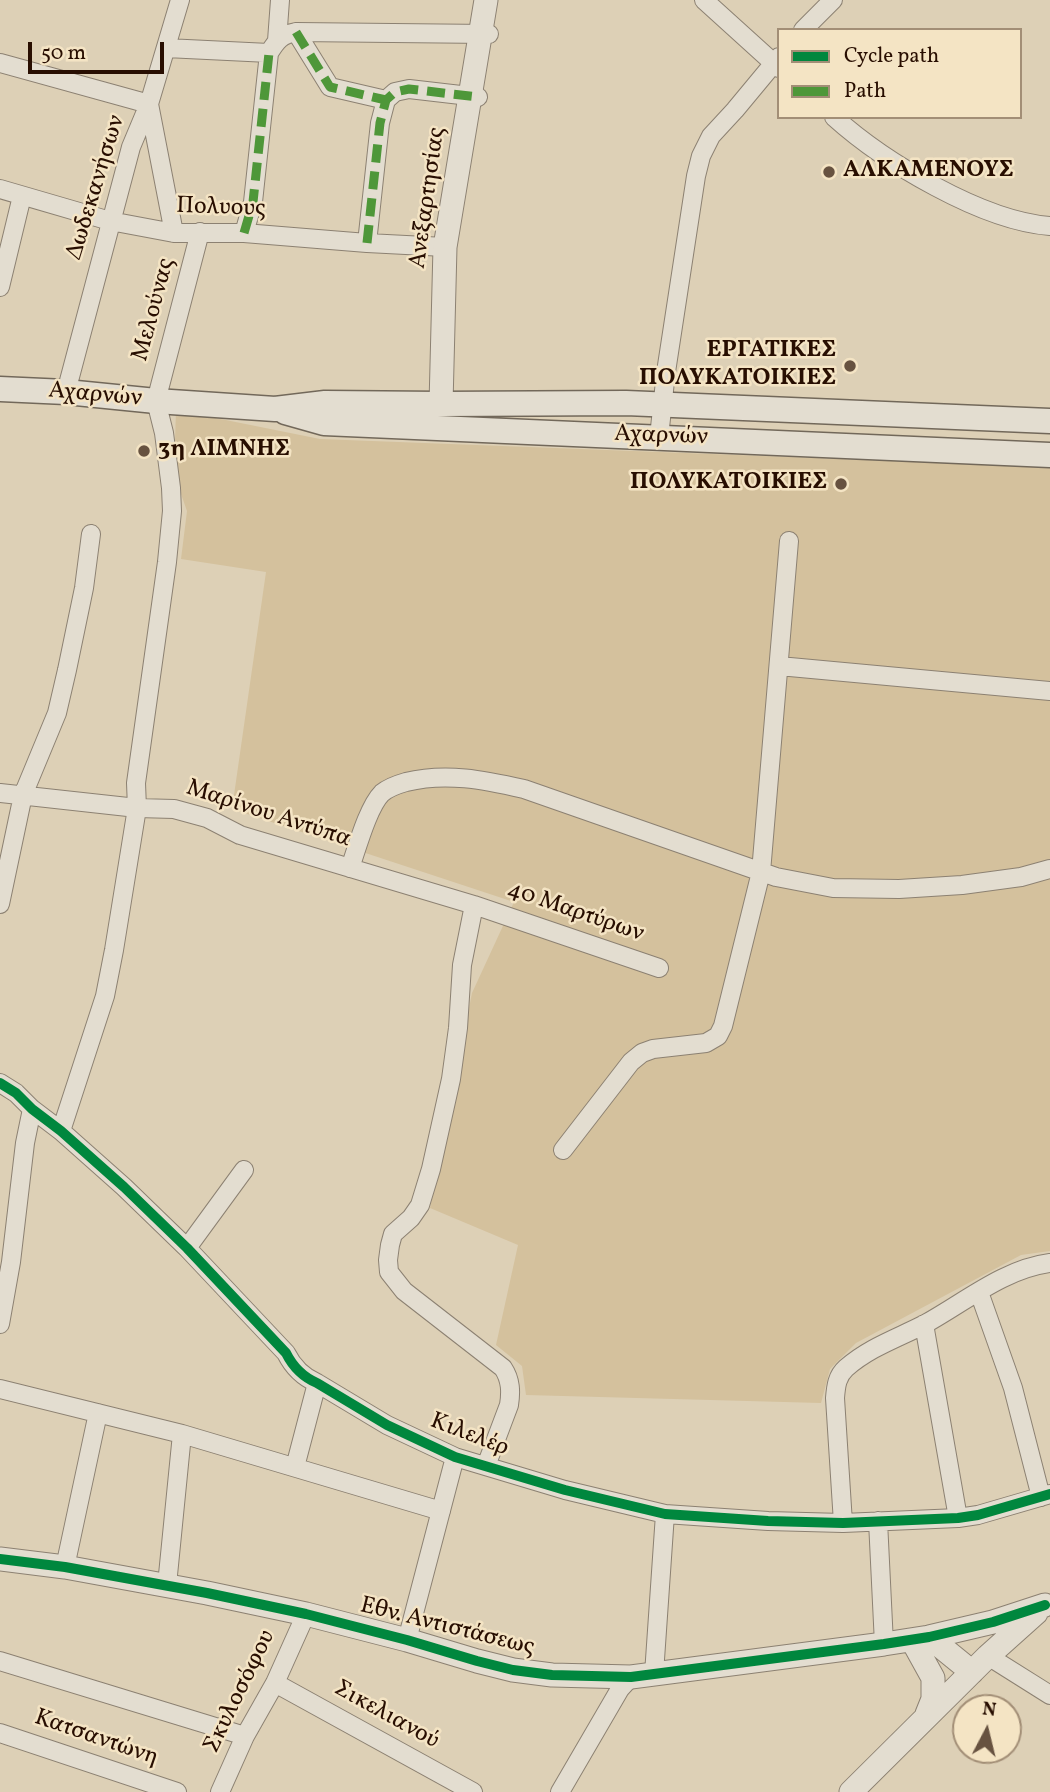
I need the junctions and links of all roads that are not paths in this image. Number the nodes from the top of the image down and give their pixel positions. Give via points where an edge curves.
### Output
1 (180, 0) edge
2 (281, 0) edge
3 (486, 0) edge
4 (704, 0) edge
5 (833, 0) edge
6 (805, 28) edge
7 (296, 33) junction
8 (485, 34) junction
9 (273, 47) junction
10 (166, 48) junction
11 (0, 63) edge
12 (777, 63) edge
13 (474, 97) junction
14 (386, 100) junction
15 (149, 104) junction
16 (836, 119) edge
17 (0, 189) edge
18 (22, 196) junction
19 (110, 221) junction
20 (1050, 226) edge
21 (201, 232) junction
22 (174, 233) junction
23 (244, 233) junction
24 (367, 243) junction
25 (445, 247) junction
26 (0, 287) edge
27 (0, 389) edge
28 (66, 392) junction
29 (156, 401) junction
30 (441, 404) junction
31 (663, 404) junction
32 (275, 408) junction
33 (1050, 421) edge
34 (659, 437) junction
35 (1050, 455) edge
36 (91, 534) dead end
37 (789, 541) dead end
38 (779, 666) junction
39 (1050, 691) edge
40 (0, 793) edge
41 (23, 795) junction
42 (137, 808) junction
43 (350, 868) junction
44 (1050, 869) edge
45 (761, 872) junction
46 (0, 904) edge
47 (474, 905) junction
48 (659, 968) dead end
49 (0, 1083) edge
50 (32, 1109) junction
51 (61, 1131) junction
52 (563, 1150) dead end
53 (244, 1170) dead end
54 (187, 1248) junction
55 (6, 1261) edge
56 (1050, 1263) edge
57 (979, 1292) junction
58 (0, 1324) edge
59 (924, 1324) junction
60 (317, 1383) junction
61 (0, 1389) edge
62 (98, 1413) junction
63 (182, 1434) junction
64 (455, 1457) junction
65 (486, 1466) junction
66 (295, 1467) junction
67 (1045, 1496) edge
68 (441, 1511) junction
69 (665, 1514) junction
70 (958, 1518) junction
71 (878, 1521) junction
72 (843, 1523) junction
73 (0, 1559) edge
74 (65, 1567) junction
75 (167, 1585) junction
76 (1048, 1603) edge
77 (306, 1614) junction
78 (921, 1639) junction
79 (407, 1640) junction
80 (884, 1644) junction
81 (0, 1661) edge
82 (980, 1664) junction
83 (643, 1676) junction
84 (275, 1683) junction
85 (1050, 1695) edge
86 (925, 1718) junction
87 (0, 1732) edge
88 (246, 1735) junction
89 (177, 1792) edge
90 (220, 1792) edge
91 (473, 1792) edge
92 (560, 1792) edge
93 (851, 1792) edge

1 - 10 street, Δωδεκανήσων
2 - 9 street
3 - 8 street, Ανεξαρτησίας
4 - 12 street
5 - 6 street
7 - 8 street
7 - 9 street via 286,34
7 - 14 street via 330,87
8 - 13 street, Ανεξαρτησίας
9 - 10 street
9 - 23 street via 253,202
10 - 15 street, Δωδεκανήσων
11 - 15 street
12 - 31 street via 711,136 701,156
13 - 14 street via 409,89
13 - 25 street, Ανεξαρτησίας
14 - 24 street
15 - 19 street, Δωδεκανήσων
15 - 22 street
16 - 20 street via 920,178 985,210
17 - 18 street, Πολυους
18 - 19 street, Πολυους
18 - 26 street
19 - 22 street, Πολυους
19 - 28 street, Δωδεκανήσων
21 - 22 street, Πολυους
21 - 23 street, Πολυους
21 - 29 street, Μελούνας
23 - 24 street, Πολυους
24 - 25 street, Πολυους
25 - 30 street, Ανεξαρτησίας
27 - 28 main road, Αχαρνών
28 - 29 main road, Αχαρνών
29 - 32 main road, Αχαρνών
29 - 42 street via 172,511 137,772
30 - 31 main road, Αχαρνών
30 - 32 main road, Αχαρνών via 325,403
31 - 33 main road, Αχαρνών
31 - 34 street
32 - 34 main road, Αχαρνών via 324,423
34 - 35 main road, Αχαρνών
36 - 41 street via 57,713
37 - 38 street
38 - 39 street
38 - 45 street
40 - 41 street, Μαρίνου Αντύπα
41 - 42 street, Μαρίνου Αντύπα
41 - 46 street
42 - 43 street, Μαρίνου Αντύπα via 194,814 240,835
42 - 51 street via 105,996
43 - 45 street via 382,793 421,778 448,777 524,789
43 - 47 street, Μαρίνου Αντύπα
44 - 45 street via 962,885 899,889 833,888
45 - 52 street via 718,1036 706,1043 642,1053
47 - 48 street, 40 Μαρτύρων
47 - 65 street via 462,965 452,1079 431,1169 420,1205 393,1234 388,1261 389,1272 404,1291 507,1374 509,1405
49 - 50 street, Κιλελέρ
50 - 51 street, Κιλελέρ
50 - 55 street
51 - 54 street, Κιλελέρ
53 - 54 street
54 - 60 street, Κιλελέρ via 298,1370
55 - 58 street
56 - 57 street via 1031,1265
57 - 59 street
57 - 67 street
59 - 70 street
59 - 72 street via 884,1342 837,1381
60 - 64 street, Κιλελέρ via 387,1425
60 - 66 street
61 - 62 street
62 - 63 street
62 - 74 street
63 - 66 street
63 - 75 street
64 - 65 street, Κιλελέρ
64 - 68 street
65 - 69 street, Κιλελέρ
66 - 68 street
67 - 70 street, Κιλελέρ
68 - 79 street
69 - 72 street, Κιλελέρ
69 - 83 street
70 - 71 street, Κιλελέρ
71 - 72 street, Κιλελέρ
71 - 80 street
73 - 74 street, Εθν. Αντιστάσεως
74 - 75 street, Εθν. Αντιστάσεως
75 - 77 street, Εθν. Αντιστάσεως
76 - 78 street, Εθν. Αντιστάσεως
76 - 82 street
77 - 79 street, Εθν. Αντιστάσεως
77 - 84 street, Σκυλοσόφου
78 - 80 street, Εθν. Αντιστάσεως
78 - 82 street
78 - 86 street via 933,1678 933,1699
79 - 83 street, Εθν. Αντιστάσεως via 513,1670
80 - 83 street, Εθν. Αντιστάσεως
81 - 88 street
82 - 85 street
82 - 86 street
83 - 92 street via 620,1689
84 - 88 street, Σκυλοσόφου
84 - 91 street, Σικελιανού
86 - 93 street
87 - 89 street, Κατσαντώνη
88 - 90 street, Σκυλοσόφου

